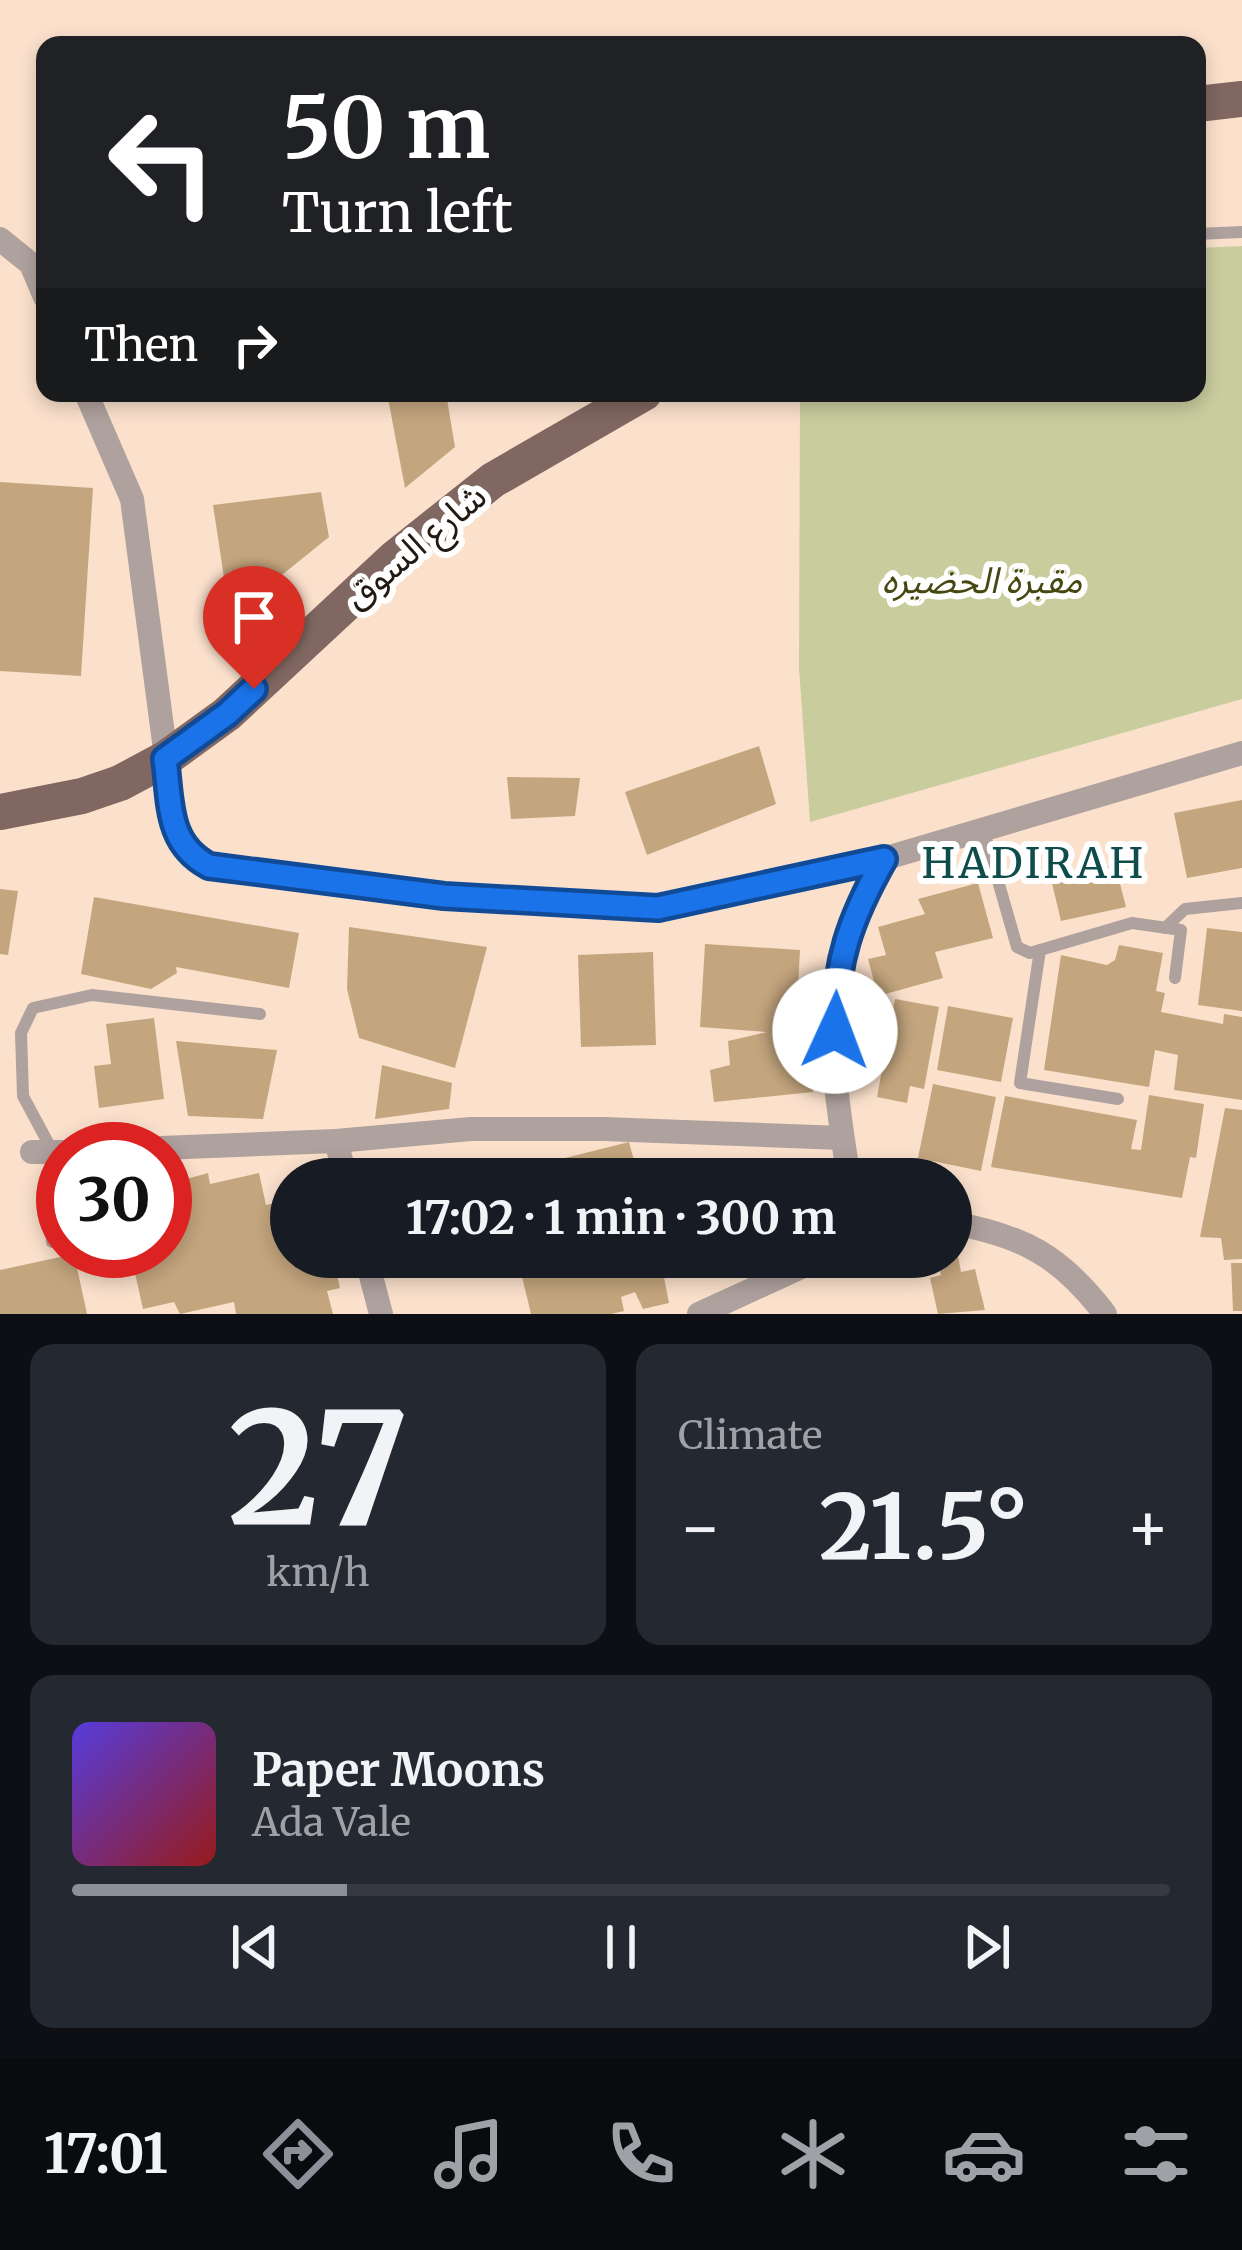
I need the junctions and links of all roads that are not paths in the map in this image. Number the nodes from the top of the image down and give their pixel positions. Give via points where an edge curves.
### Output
1 (1242, 99) edge
2 (1206, 103) edge
3 (1242, 232) edge
4 (1206, 234) edge
5 (0, 239) edge
6 (36, 276) edge
7 (90, 402) edge
8 (628, 402) edge
9 (1242, 752) edge
10 (165, 759) junction
11 (4, 809) edge
12 (984, 832) junction
13 (884, 859) junction
14 (1242, 903) edge
15 (1165, 928) junction
16 (1040, 950) junction
17 (1175, 978) dead end
18 (260, 1014) dead end
19 (1118, 1099) dead end
20 (36, 1123) edge
21 (842, 1138) junction
22 (336, 1142) junction
23 (192, 1147) edge
24 (340, 1158) edge
25 (845, 1158) edge
26 (972, 1226) edge
27 (372, 1278) edge
28 (777, 1278) edge
29 (381, 1314) edge
30 (699, 1314) edge
31 (1105, 1314) edge

1 - 2 main road
3 - 4 lane
5 - 6 street
7 - 10 street via 132,500
8 - 10 main road, شارع السوق via 494,480
9 - 12 street
10 - 11 main road, شارع السوق via 82,796
10 - 13 street via 176,833 189,855 209,866 444,896 658,908
12 - 13 street
12 - 16 lane via 1017,947
13 - 21 street via 838,967
14 - 15 lane via 1185,909
15 - 16 lane via 1132,923
15 - 17 lane via 1181,930
16 - 19 lane via 1020,1083
18 - 20 lane via 92,995 33,1008 21,1033 23,1096
21 - 22 street via 471,1129
21 - 25 street
22 - 23 street
22 - 24 street
26 - 31 street via 1066,1268
27 - 29 street
28 - 30 street

